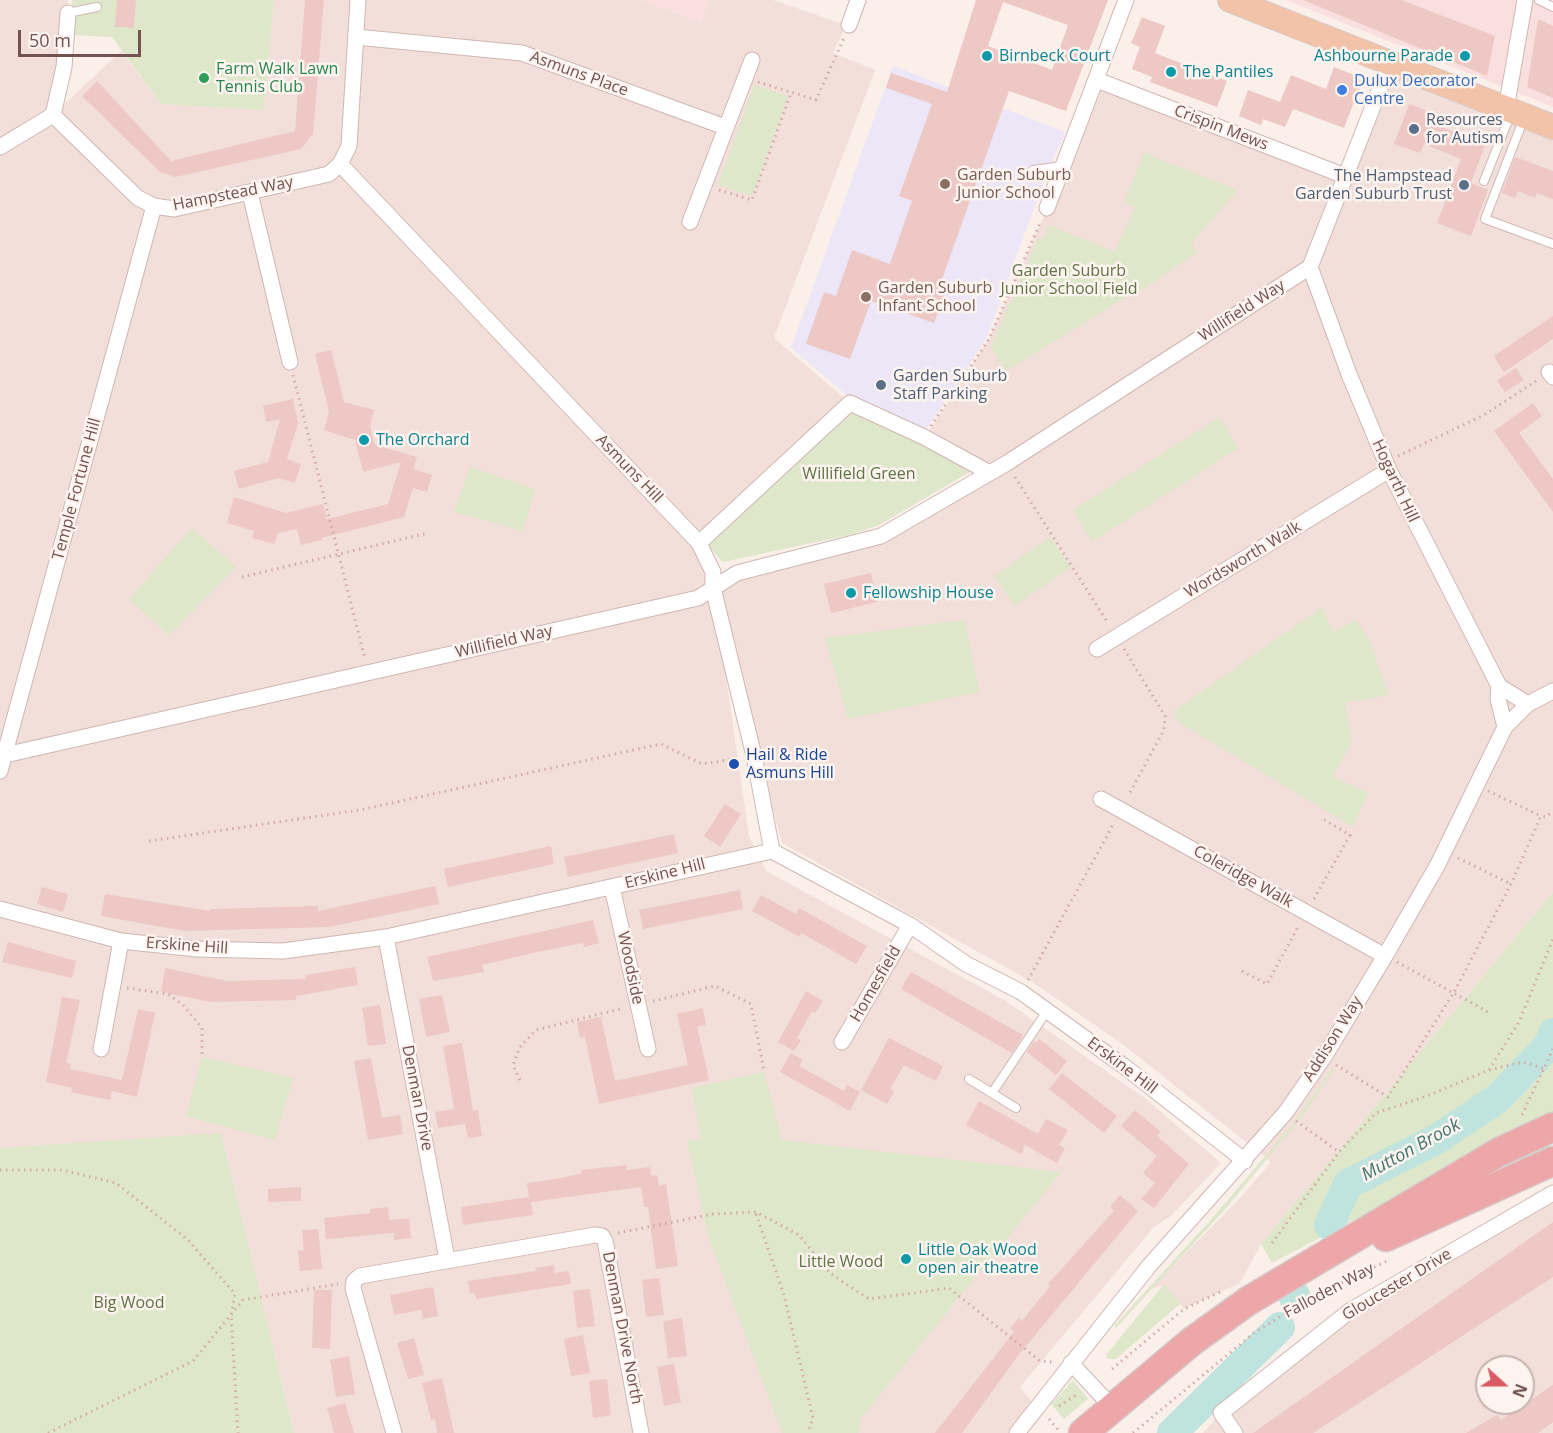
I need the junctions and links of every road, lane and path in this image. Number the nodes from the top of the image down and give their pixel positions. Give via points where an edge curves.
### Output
1 (358, 0) edge
2 (858, 0) edge
3 (1126, 0) edge
4 (1230, 0) edge
5 (1525, 0) edge
6 (1539, 0) edge
7 (97, 6) dead end
8 (1270, 7) edge
9 (1553, 7) edge
10 (68, 13) joint
11 (849, 25) joint
12 (356, 37) junction
13 (752, 60) dead end
14 (1390, 63) junction
15 (745, 77) junction
16 (1097, 80) junction
17 (791, 93) junction
18 (1514, 112) junction
19 (53, 115) junction
20 (725, 127) junction
21 (1553, 127) edge
22 (0, 147) edge
23 (340, 164) junction
24 (1063, 166) junction
25 (1033, 170) dead end
26 (1345, 176) junction
27 (1484, 181) dead end
28 (704, 185) junction
29 (249, 193) junction
30 (154, 206) junction
31 (1047, 208) joint
32 (690, 222) dead end
33 (1553, 244) edge
34 (1310, 267) junction
35 (290, 362) joint
36 (1551, 375) edge
37 (924, 437) junction
38 (1007, 463) junction
39 (1387, 466) junction
40 (988, 472) junction
41 (428, 533) dead end
42 (699, 543) junction
43 (340, 553) junction
44 (242, 577) dead end
45 (714, 588) junction
46 (1116, 637) junction
47 (1097, 649) dead end
48 (368, 673) junction
49 (1499, 686) junction
50 (1553, 691) edge
51 (1528, 704) junction
52 (1505, 727) junction
53 (2, 753) edge
54 (754, 756) junction
55 (0, 771) edge
56 (1477, 786) junction
57 (1101, 799) dead end
58 (1121, 810) junction
59 (1553, 811) edge
60 (1541, 816) junction
61 (149, 841) dead end
62 (772, 851) junction
63 (1444, 851) junction
64 (1510, 884) junction
65 (612, 887) junction
66 (0, 909) edge
67 (910, 925) junction
68 (386, 937) junction
69 (1553, 939) edge
70 (121, 941) junction
71 (1385, 956) junction
72 (113, 986) junction
73 (1021, 992) junction
74 (1454, 992) junction
75 (1047, 1011) junction
76 (1490, 1013) dead end
77 (842, 1042) dead end
78 (101, 1049) dead end
79 (648, 1049) dead end
80 (1553, 1049) edge
81 (202, 1057) dead end
82 (1324, 1057) junction
83 (1489, 1070) junction
84 (1545, 1070) junction
85 (969, 1079) dead end
86 (992, 1094) junction
87 (1016, 1108) dead end
88 (1298, 1122) dead end
89 (1553, 1127) edge
90 (1523, 1130) junction
91 (1339, 1152) junction
92 (1245, 1161) junction
93 (1546, 1164) edge
94 (0, 1170) edge
95 (1552, 1197) edge
96 (756, 1212) junction
97 (602, 1236) junction
98 (1272, 1244) dead end
99 (1398, 1255) dead end
100 (447, 1259) junction
101 (354, 1281) junction
102 (1248, 1301) junction
103 (231, 1315) junction
104 (1040, 1362) dead end
105 (1071, 1363) junction
106 (1086, 1389) dead end
107 (1113, 1408) junction
108 (1053, 1410) dead end
109 (1045, 1415) dead end
110 (1071, 1432) edge
111 (48, 1433) edge
112 (238, 1433) edge
113 (394, 1433) edge
114 (641, 1433) edge
115 (808, 1433) edge
116 (1017, 1433) edge
117 (1133, 1433) edge
118 (1235, 1433) edge

1 - 12 street
2 - 11 street
3 - 16 street
4 - 8 main road
5 - 18 street
6 - 9 lane
7 - 10 lane
8 - 14 main road
10 - 19 street via 64,67
11 - 17 path via 816,100
12 - 20 street, Asmuns Place via 522,53
12 - 23 street via 349,146
13 - 15 street
14 - 18 main road
14 - 26 street
15 - 17 path
15 - 20 street
16 - 24 street
16 - 26 street, Crispin Mews
17 - 28 path via 752,200
18 - 21 main road
18 - 27 lane
18 - 33 lane via 1485,219
19 - 22 street
19 - 30 street, Hampstead Way via 138,198
20 - 28 street
23 - 29 street, Hampstead Way via 328,174
23 - 42 street, Asmuns Hill
24 - 25 lane
24 - 31 street
26 - 34 street
28 - 32 street
29 - 30 street, Hampstead Way via 174,209
29 - 35 street
30 - 53 street, Temple Fortune Hill
31 - 37 path via 988,339
34 - 38 street, Willifield Way
34 - 39 street, Hogarth Hill
35 - 43 path
36 - 39 path
37 - 40 street
37 - 42 street via 850,403
38 - 40 street, Willifield Way
38 - 46 path
39 - 46 street, Wordsworth Walk
39 - 49 street, Hogarth Hill
40 - 45 street, Willifield Way via 881,536 737,573
41 - 43 path
42 - 45 street, Asmuns Hill via 713,572
43 - 44 path
43 - 48 path
45 - 48 street, Willifield Way via 698,598
45 - 54 street, Asmuns Hill
46 - 47 street, Wordsworth Walk
46 - 58 path via 1165,716 1164,730
48 - 53 street, Willifield Way
49 - 51 street
49 - 52 street, Hogarth Hill
50 - 51 street, Addison Way
51 - 52 street, Addison Way
52 - 56 street, Addison Way
53 - 55 street, Temple Fortune Hill
54 - 61 path via 702,764 661,744 360,810
54 - 62 street, Asmuns Hill
56 - 60 path
56 - 63 street, Addison Way
57 - 58 street, Coleridge Walk
58 - 71 street, Coleridge Walk
58 - 73 path
59 - 60 path
60 - 64 path
62 - 65 street, Erskine Hill
62 - 67 street, Erskine Hill
63 - 64 path
63 - 71 street, Addison Way
64 - 74 path
65 - 68 street, Erskine Hill
65 - 79 street, Woodside
66 - 70 street, Erskine Hill
67 - 73 street, Erskine Hill via 966,964
67 - 77 street, Homesfield
68 - 70 street, Erskine Hill via 283,951 196,949
68 - 100 street, Denman Drive
69 - 83 path via 1519,1022
70 - 72 street
71 - 74 path
71 - 82 street, Addison Way
72 - 78 street
72 - 81 path via 168,994 183,1005 202,1028
73 - 75 street, Erskine Hill
74 - 76 path
74 - 82 path via 1388,1097
75 - 86 lane
75 - 92 street, Erskine Hill via 1125,1066
80 - 84 path
82 - 92 street, Addison Way via 1286,1112
83 - 84 path via 1523,1062
83 - 91 path via 1376,1113
84 - 90 path
85 - 86 lane
86 - 87 lane
88 - 91 path
89 - 90 highway, Falloden Way
90 - 93 highway
90 - 102 highway, Falloden Way via 1499,1152
91 - 98 path
92 - 105 street, Addison Way via 1149,1266
93 - 95 street
93 - 102 highway, Falloden Way
94 - 103 path via 62,1170 116,1183 188,1239 235,1294
95 - 118 street, Gloucester Drive via 1352,1310 1221,1413
96 - 97 path via 713,1214
96 - 104 path via 799,1235 831,1274 869,1299 949,1288
96 - 115 path via 787,1306 813,1418
97 - 100 street, Denman Drive North
97 - 114 street, Denman Drive North
99 - 117 path, Falloden Way via 1312,1297 1254,1333
100 - 101 street, Denman Drive North via 360,1276
101 - 103 path via 243,1300
101 - 113 street
102 - 107 highway, Falloden Way via 1191,1342
103 - 111 path via 193,1361
103 - 112 path
105 - 107 street
105 - 116 street, Addison Way
106 - 108 path
107 - 110 highway, Falloden Way
109 - 110 path

